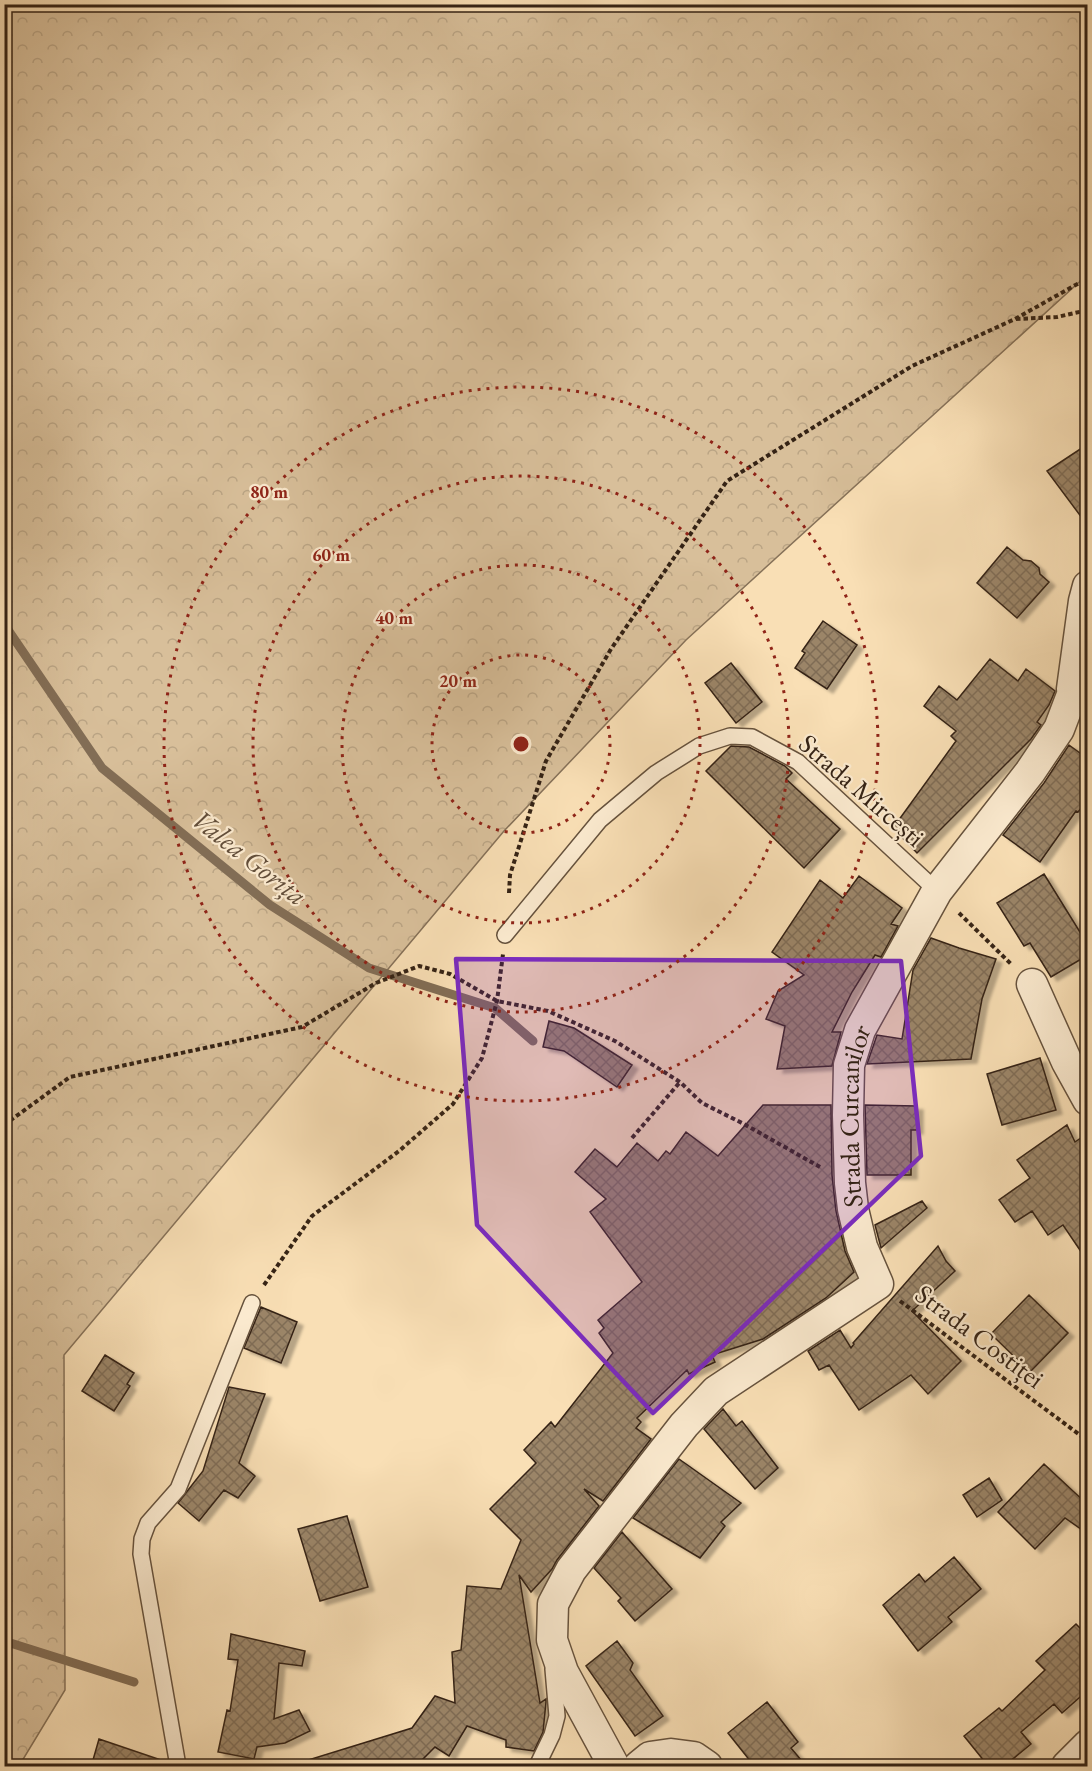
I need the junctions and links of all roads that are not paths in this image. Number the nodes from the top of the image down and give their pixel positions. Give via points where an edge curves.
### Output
1 (1088, 586) edge
2 (1080, 684) edge
3 (937, 891) junction
4 (505, 935) road end
5 (1032, 984) road end
6 (1088, 1100) edge
7 (252, 1303) road end
8 (552, 1640) junction
9 (1088, 1745) edge
10 (178, 1767) edge
11 (537, 1767) edge
12 (614, 1767) edge
13 (639, 1767) edge
14 (707, 1767) edge
15 (1067, 1767) edge

1 - 2 street, Strada Curcanilor
2 - 3 street, Strada Curcanilor via 1072,692 1059,729 1030,771
3 - 4 lane, Strada Mircești via 798,762 752,737 730,736 699,746 656,773 600,820
3 - 8 street, Strada Curcanilor via 860,1030 849,1065 853,1209 862,1247 878,1284 716,1392 684,1425 571,1570 553,1604
5 - 6 street
7 - 10 lane via 178,1489 148,1523 142,1539 141,1554
8 - 11 lane via 557,1716
8 - 12 street via 563,1672
9 - 15 street
13 - 14 street via 650,1757 671,1754 694,1757

